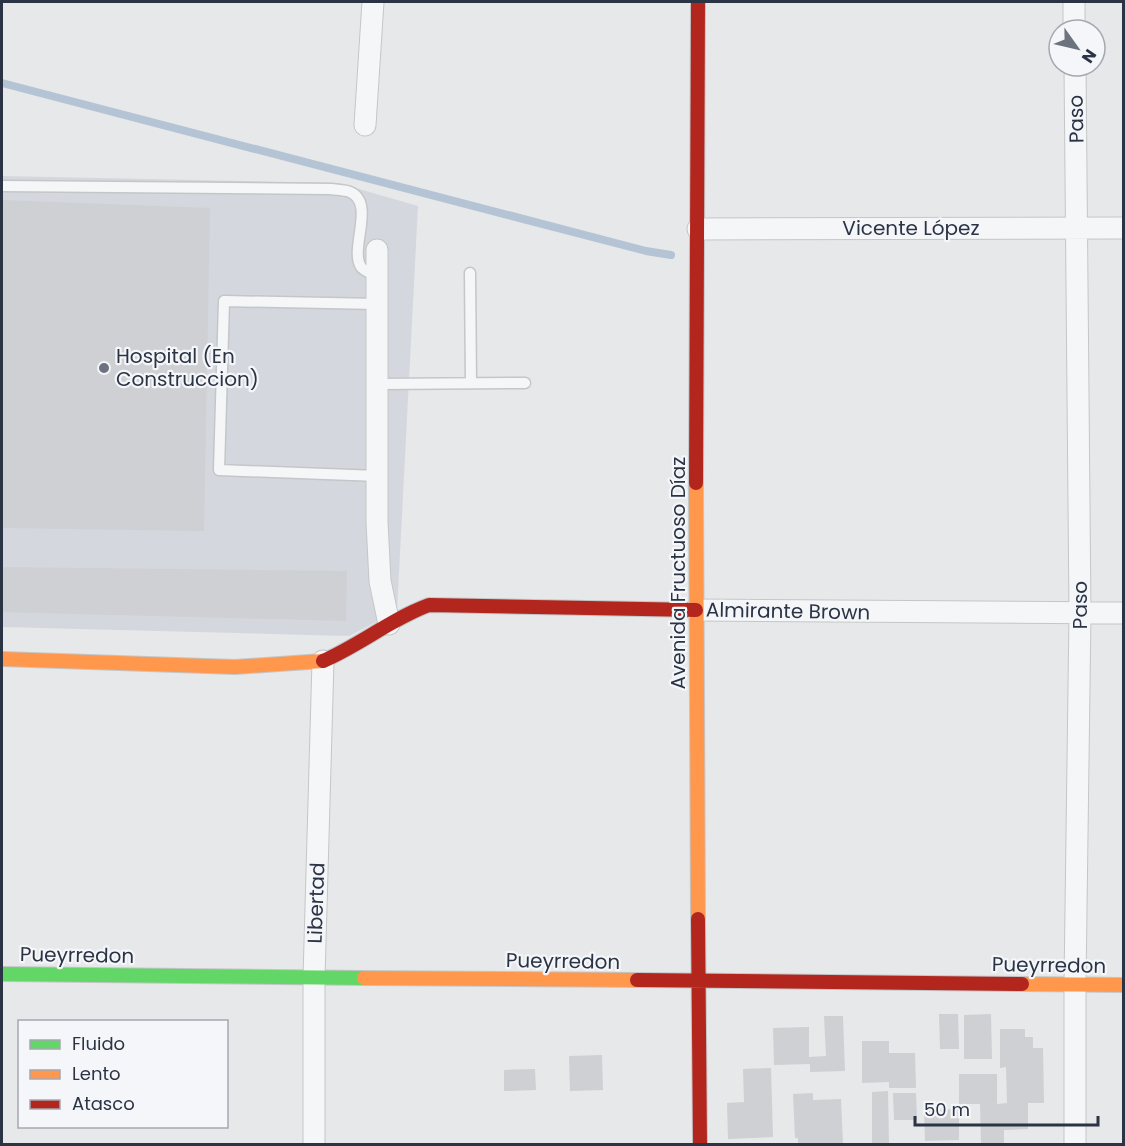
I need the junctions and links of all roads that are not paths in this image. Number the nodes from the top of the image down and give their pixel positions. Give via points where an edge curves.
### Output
1 (373, 2) edge
2 (698, 2) edge
3 (1074, 2) edge
4 (1074, 18) edge
5 (1075, 78) edge
6 (365, 125) dead end
7 (2, 186) edge
8 (1078, 228) junction
9 (1124, 228) edge
10 (698, 229) junction
11 (377, 250) dead end
12 (470, 273) dead end
13 (377, 276) junction
14 (377, 304) junction
15 (525, 383) dead end
16 (377, 384) junction
17 (471, 384) junction
18 (378, 476) junction
19 (696, 610) junction
20 (1080, 613) junction
21 (1124, 613) edge
22 (389, 624) junction
23 (2, 659) edge
24 (323, 661) junction
25 (2, 974) edge
26 (314, 978) junction
27 (700, 982) junction
28 (1075, 984) junction
29 (1124, 985) edge
30 (314, 1144) edge
31 (700, 1144) edge
32 (1075, 1144) edge

1 - 6 street
2 - 10 street, Avenida Fructuoso Díaz
3 - 4 street
5 - 8 street, Paso
7 - 13 lane via 351,192 360,201 362,212 358,261 362,269
8 - 9 street, Vicente López
8 - 10 street, Vicente López
8 - 20 street, Paso
10 - 19 street, Avenida Fructuoso Díaz
11 - 13 street
12 - 17 lane
13 - 14 street
14 - 16 street
14 - 18 lane via 224,301 219,470
15 - 17 lane
16 - 17 lane
16 - 18 street
18 - 22 street via 380,581
19 - 20 street, Almirante Brown
19 - 22 street, Almirante Brown via 445,604 429,605
19 - 27 street, Avenida Fructuoso Díaz
20 - 21 street, Almirante Brown
20 - 28 street, Paso
22 - 24 street, Almirante Brown
23 - 24 street via 235,667
24 - 26 street, Libertad
25 - 26 street, Pueyrredon
26 - 27 street, Pueyrredon
26 - 30 street, Libertad
27 - 28 street, Pueyrredon
27 - 31 street, Avenida Fructuoso Díaz
28 - 29 street, Pueyrredon
28 - 32 street, Paso

